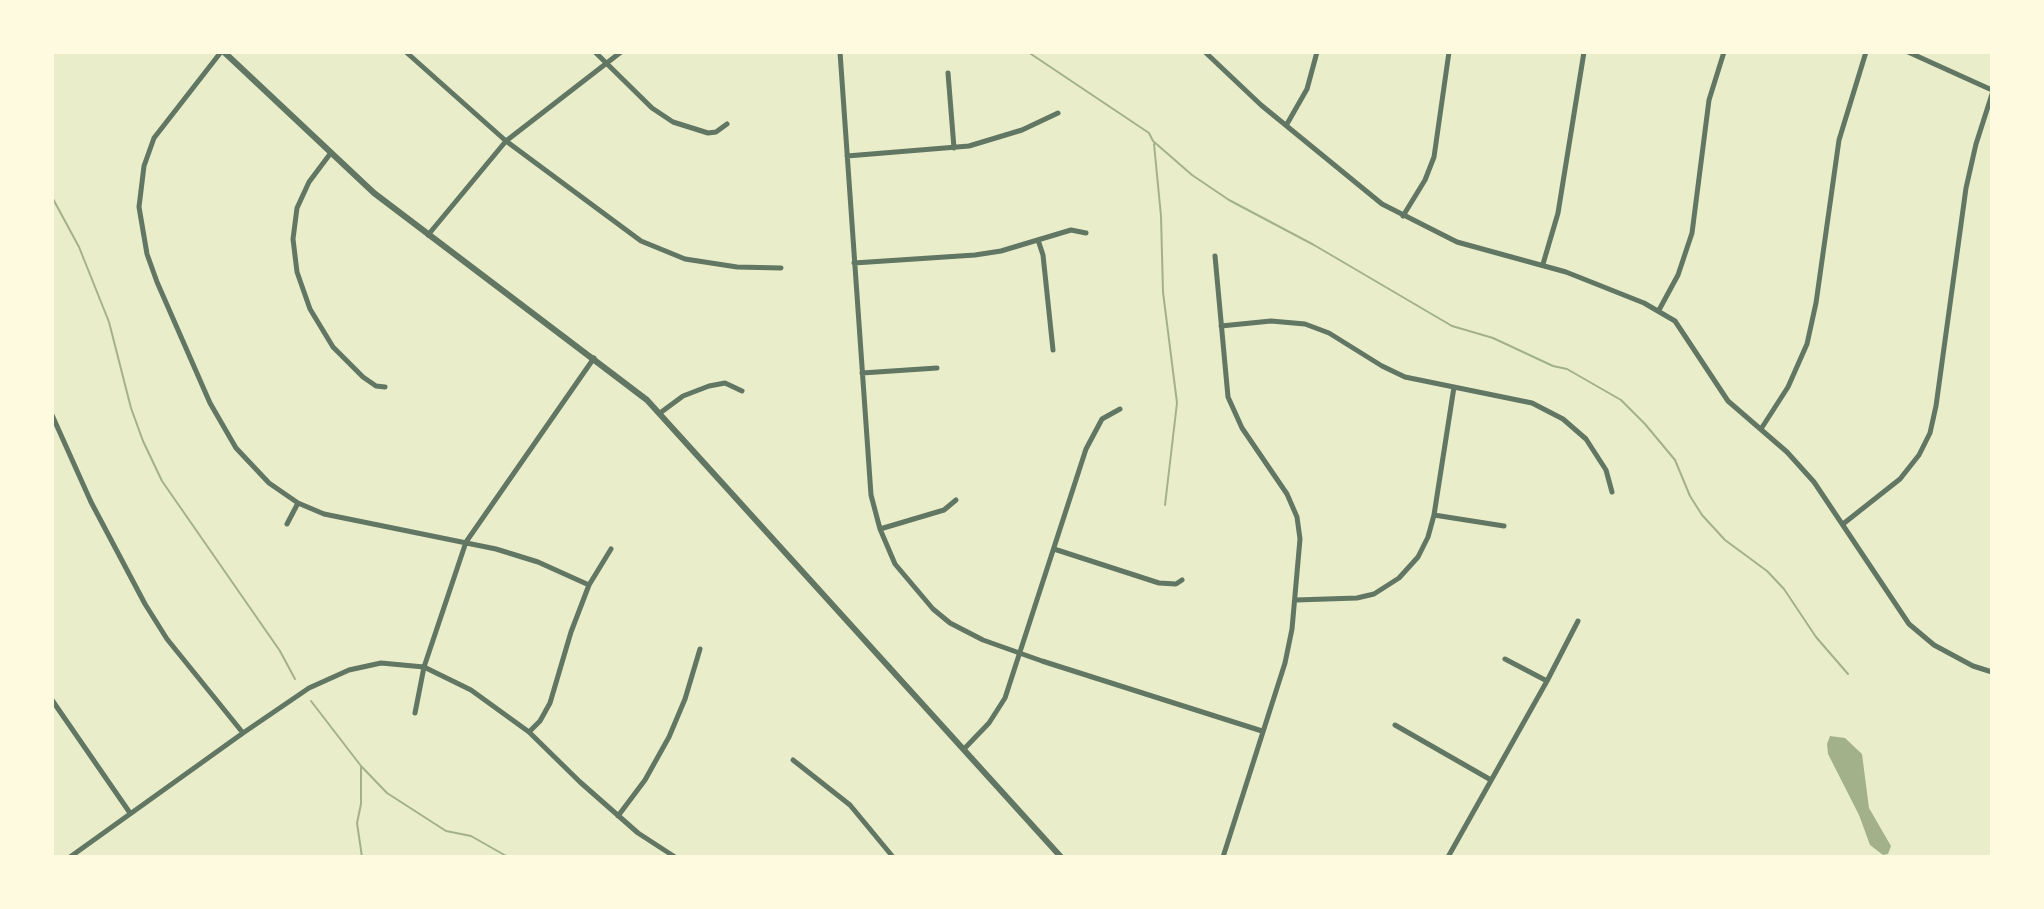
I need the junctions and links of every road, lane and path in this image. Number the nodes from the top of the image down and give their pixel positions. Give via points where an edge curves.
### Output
1 (223, 52) edge
2 (406, 52) edge
3 (595, 52) edge
4 (621, 52) edge
5 (840, 52) edge
6 (1205, 52) edge
7 (1317, 52) edge
8 (1449, 52) edge
9 (1584, 52) edge
10 (1724, 52) edge
11 (1866, 52) edge
12 (1908, 52) edge
13 (607, 63) junction
14 (948, 73) dead end
15 (1992, 92) edge
16 (1058, 113) dead end
17 (727, 124) dead end
18 (1287, 124) junction
19 (506, 141) junction
20 (954, 148) junction
21 (330, 154) junction
22 (847, 156) junction
23 (1403, 216) junction
24 (1086, 233) dead end
25 (428, 235) junction
26 (1038, 240) junction
27 (1215, 256) dead end
28 (854, 263) junction
29 (1543, 264) junction
30 (781, 268) dead end
31 (1659, 310) junction
32 (1221, 326) junction
33 (1053, 350) dead end
34 (594, 358) junction
35 (937, 368) dead end
36 (862, 373) junction
37 (385, 387) dead end
38 (1454, 387) junction
39 (742, 391) dead end
40 (1120, 409) dead end
41 (660, 413) junction
42 (52, 415) edge
43 (1761, 429) junction
44 (1612, 492) dead end
45 (956, 500) dead end
46 (298, 503) junction
47 (1434, 515) junction
48 (287, 524) dead end
49 (1843, 524) junction
50 (1504, 526) dead end
51 (880, 529) junction
52 (466, 542) junction
53 (611, 549) dead end
54 (1054, 549) junction
55 (1182, 580) dead end
56 (589, 585) junction
57 (1296, 600) junction
58 (1578, 621) dead end
59 (700, 649) dead end
60 (1021, 654) junction
61 (1505, 659) dead end
62 (424, 667) junction
63 (1992, 672) edge
64 (1547, 681) junction
65 (52, 700) edge
66 (415, 713) dead end
67 (1395, 725) dead end
68 (1262, 731) junction
69 (529, 732) junction
70 (243, 733) junction
71 (964, 749) junction
72 (793, 760) dead end
73 (1492, 780) junction
74 (130, 813) junction
75 (618, 816) junction
76 (70, 857) edge
77 (675, 857) edge
78 (893, 857) edge
79 (1061, 857) edge
80 (1223, 857) edge
81 (1448, 857) edge

1 - 21 street
1 - 46 street via 150,146 140,189 142,230 157,282 221,424 255,470
2 - 19 street
3 - 13 street
4 - 13 street
5 - 22 street
6 - 18 street
7 - 18 street via 1307,89
8 - 23 street via 1434,157
9 - 29 street via 1558,213
10 - 31 street via 1709,100 1692,233
11 - 43 street via 1839,140 1807,344
12 - 15 street
13 - 17 street via 673,122 708,133
13 - 19 street
14 - 20 street
15 - 49 street via 1966,188 1930,433 1900,479
16 - 20 street via 988,142
18 - 23 street via 1365,193
19 - 25 street
19 - 30 street via 660,251 713,265
20 - 22 street
21 - 25 street
21 - 37 street via 297,208 297,272 310,309 333,347 363,377
22 - 28 street
23 - 29 street via 1457,242
24 - 26 street via 1071,230
25 - 34 street
26 - 28 street via 975,255
26 - 33 street
27 - 32 street
28 - 36 street
29 - 31 street
31 - 43 street via 1684,332 1728,401
32 - 38 street via 1305,324 1397,373
32 - 57 street via 1231,406 1297,517
34 - 41 street
34 - 52 street
35 - 36 street
36 - 51 street via 871,495
38 - 44 street via 1517,398 1563,419 1595,451
38 - 47 street
39 - 41 street via 725,383 709,386
40 - 54 street via 1095,428
41 - 71 street
42 - 70 street via 145,604
43 - 49 street via 1801,466
45 - 51 street via 944,510
46 - 48 street
46 - 52 street via 354,522
47 - 50 street
47 - 57 street via 1418,557 1387,587 1357,598
49 - 63 street via 1909,624 1934,645
51 - 60 street via 895,564 933,609 966,632
52 - 56 street via 538,562
52 - 62 street
53 - 56 street
54 - 55 street via 1159,583
54 - 60 street
56 - 69 street via 550,703
57 - 68 street via 1285,663
58 - 64 street
59 - 75 street via 669,737
60 - 68 street
60 - 71 street via 1000,708
61 - 64 street
62 - 66 street
62 - 69 street via 471,690
62 - 70 street via 381,663 349,670 309,688
64 - 73 street
65 - 74 street
67 - 73 street
68 - 80 street
69 - 75 street
70 - 74 street
71 - 79 street
72 - 78 street via 850,805
73 - 81 street
74 - 76 street
75 - 77 street

